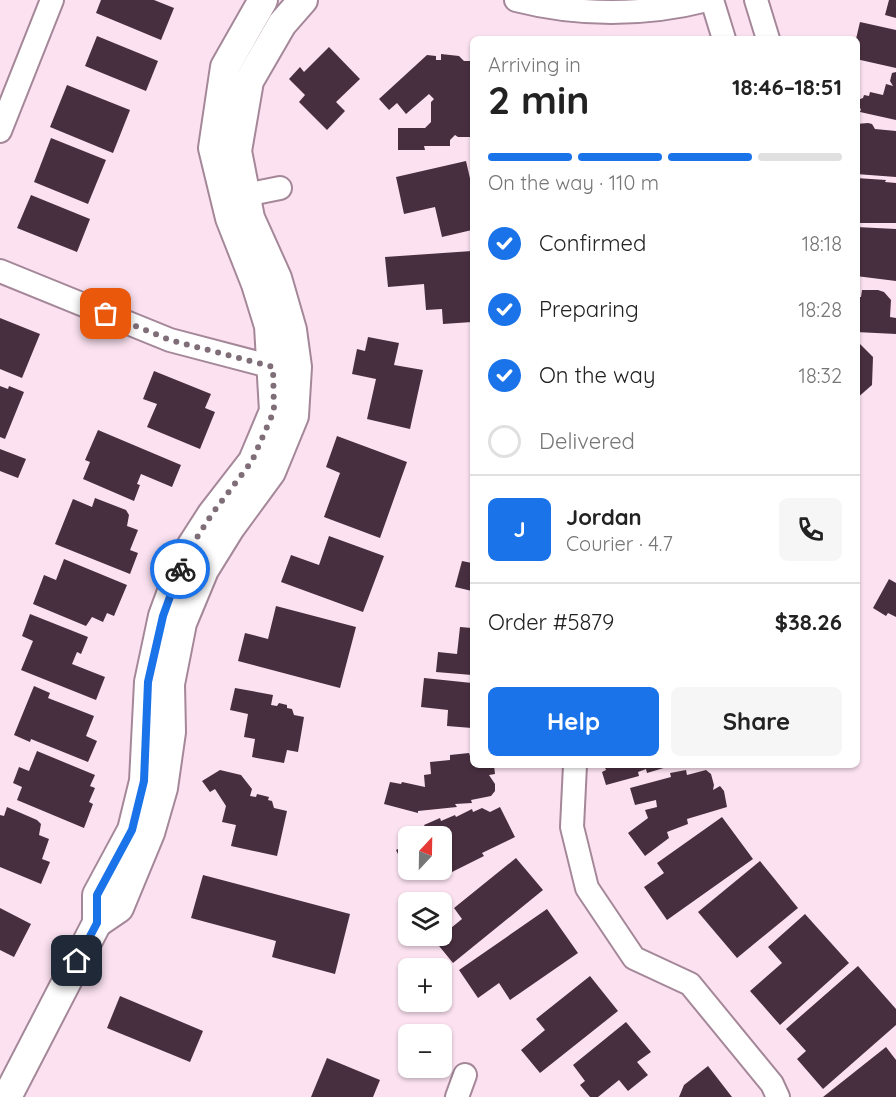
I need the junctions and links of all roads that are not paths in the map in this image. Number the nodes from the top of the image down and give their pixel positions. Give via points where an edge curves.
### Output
1 (52, 0) edge
2 (264, 0) edge
3 (303, 0) edge
4 (516, 0) edge
5 (707, 0) edge
6 (712, 0) edge
7 (756, 0) edge
8 (723, 36) edge
9 (767, 36) edge
10 (0, 131) edge
11 (280, 188) dead end
12 (245, 195) junction
13 (0, 271) edge
14 (285, 367) junction
15 (575, 768) edge
16 (465, 1075) dead end
17 (7, 1097) edge
18 (457, 1097) edge
19 (778, 1097) edge

1 - 10 street
2 - 14 street via 225,67 213,148 230,218
3 - 12 street via 282,24 249,81 237,151
4 - 5 street via 602,13 680,7
6 - 8 street
7 - 9 street
11 - 12 street
12 - 14 street via 292,330
13 - 14 street via 170,340
14 - 17 street via 274,411 252,461 185,556 163,616 148,682 144,781 132,830 97,895 97,923
15 - 19 street via 572,827 587,888 634,958 690,984 772,1084
16 - 18 street

